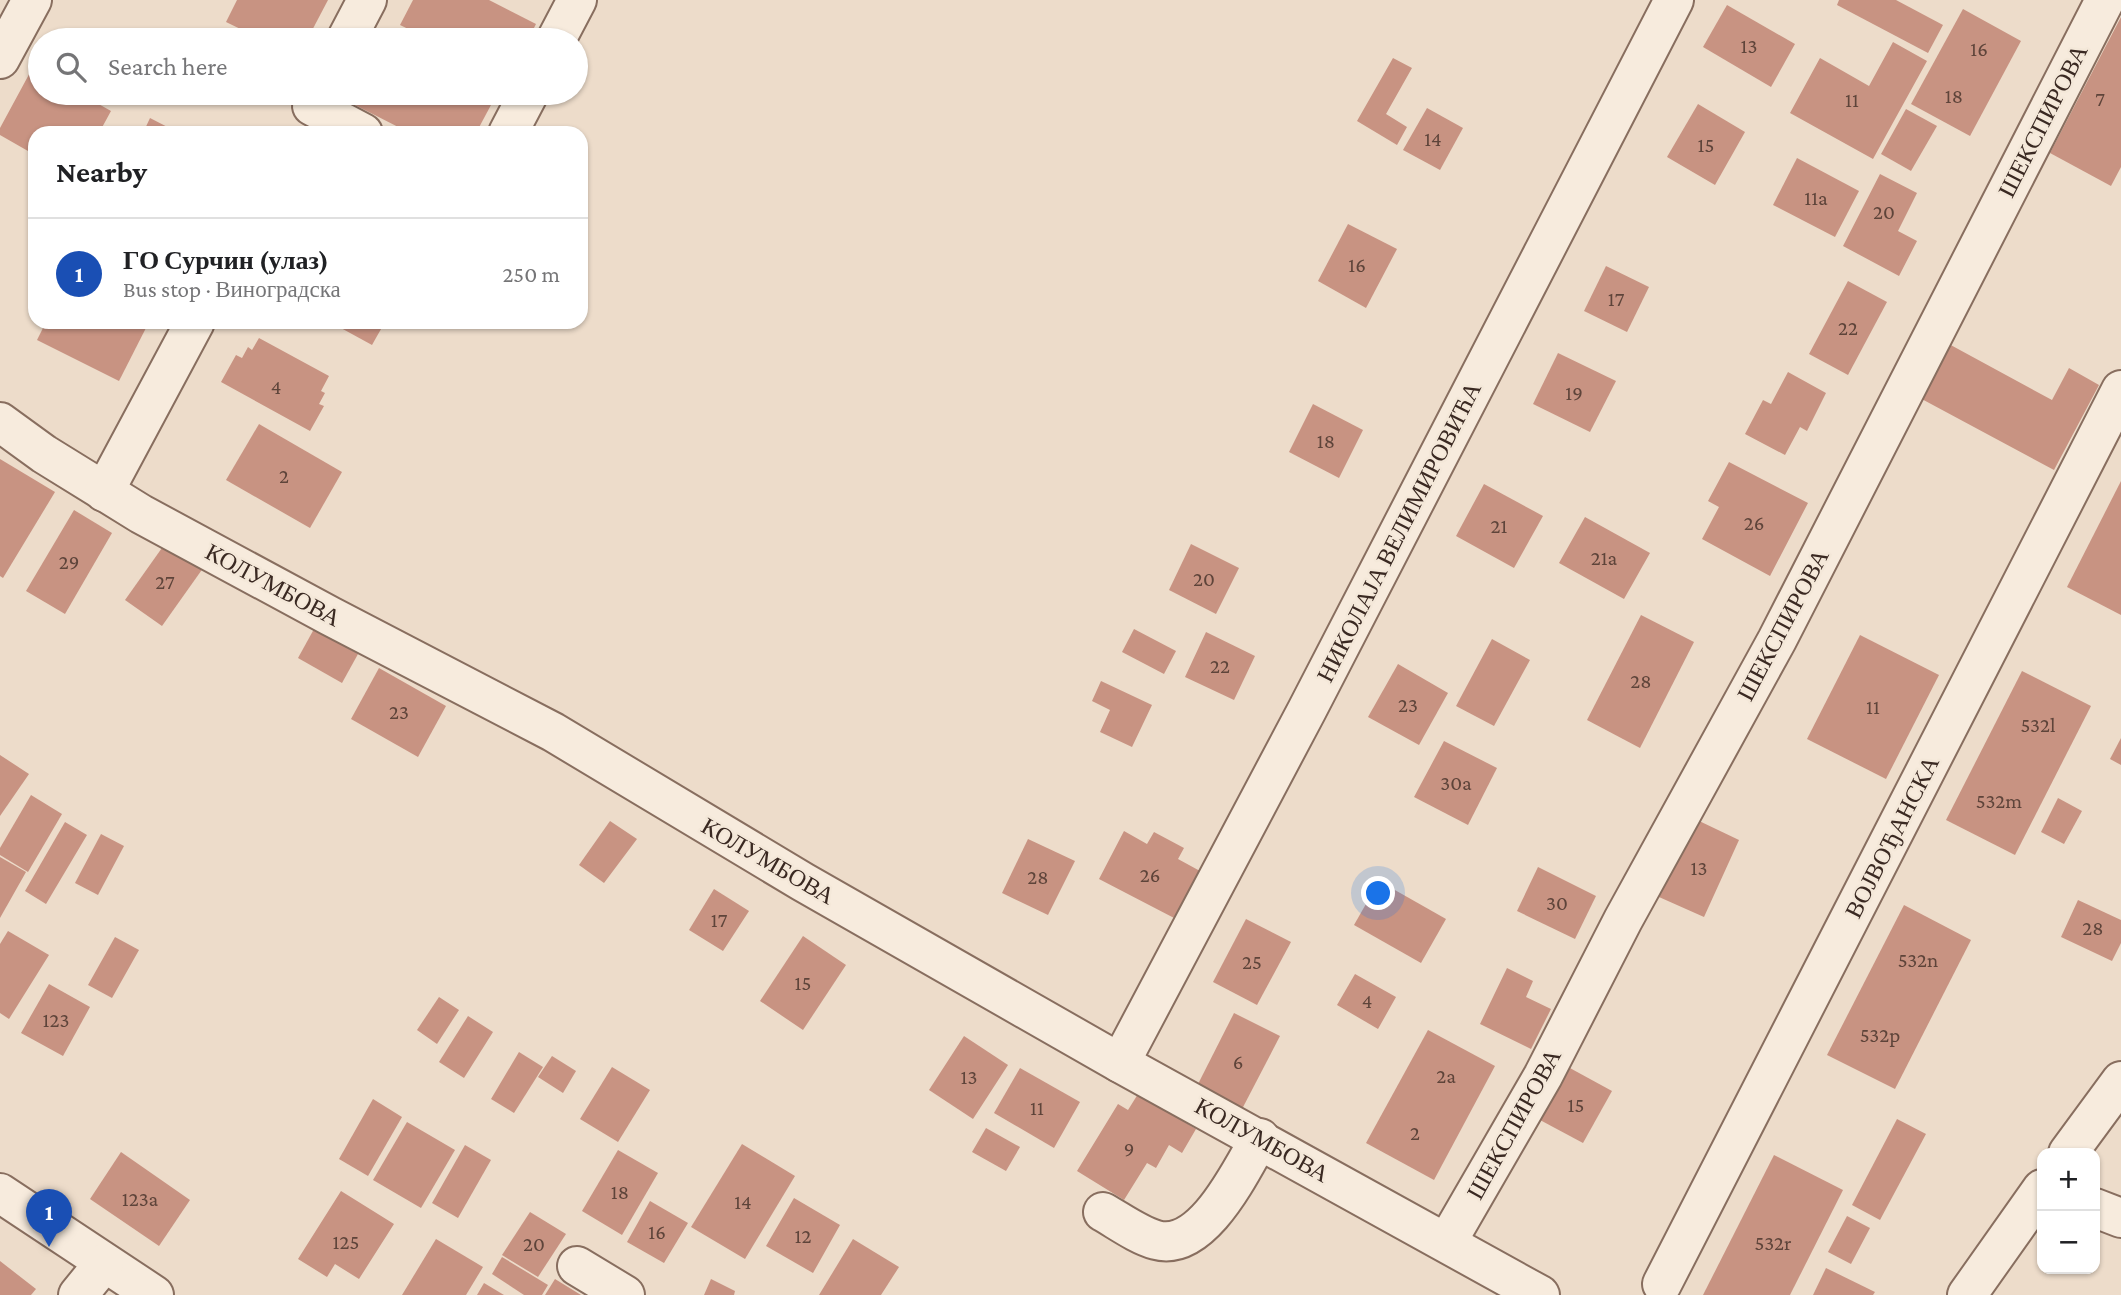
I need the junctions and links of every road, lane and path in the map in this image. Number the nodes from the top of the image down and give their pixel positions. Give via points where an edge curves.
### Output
1 (32, 0) edge
2 (367, 0) edge
3 (1674, 0) edge
4 (2105, 0) edge
5 (352, 28) edge
6 (0, 59) edge
7 (523, 105) edge
8 (309, 111) edge
9 (346, 126) edge
10 (512, 126) edge
11 (191, 329) edge
12 (2121, 390) edge
13 (0, 422) edge
14 (104, 492) junction
15 (1120, 1063) junction
16 (2121, 1080) edge
17 (1260, 1139) junction
18 (2072, 1148) edge
19 (0, 1193) edge
20 (2037, 1195) edge
21 (2100, 1210) edge
22 (1103, 1212) dead end
23 (2121, 1218) edge
24 (1447, 1242) junction
25 (104, 1263) junction
26 (578, 1266) dead end
27 (1662, 1284) dead end
28 (78, 1295) edge
29 (153, 1295) edge
30 (625, 1295) edge
31 (1540, 1295) edge
32 (1967, 1295) edge

1 - 6 street
2 - 5 street
3 - 15 street, НИКОЛАЈА ВЕЛИМИРОВИЋА
4 - 24 street, ШЕКСПИРОВА via 1777,640 1543,1076
7 - 10 street
8 - 9 street
11 - 14 street
12 - 27 street, ВОЈВОЂАНСКА
13 - 14 street, КОЛУМБОВА
14 - 15 street, КОЛУМБОВА via 553,732 803,882
15 - 17 street, КОЛУМБОВА
16 - 18 street
17 - 22 street via 1217,1211 1180,1238 1158,1241
17 - 24 street, КОЛУМБОВА
19 - 25 street
20 - 32 street
21 - 23 street
24 - 31 street, КОЛУМБОВА
25 - 28 street
25 - 29 street
26 - 30 street

